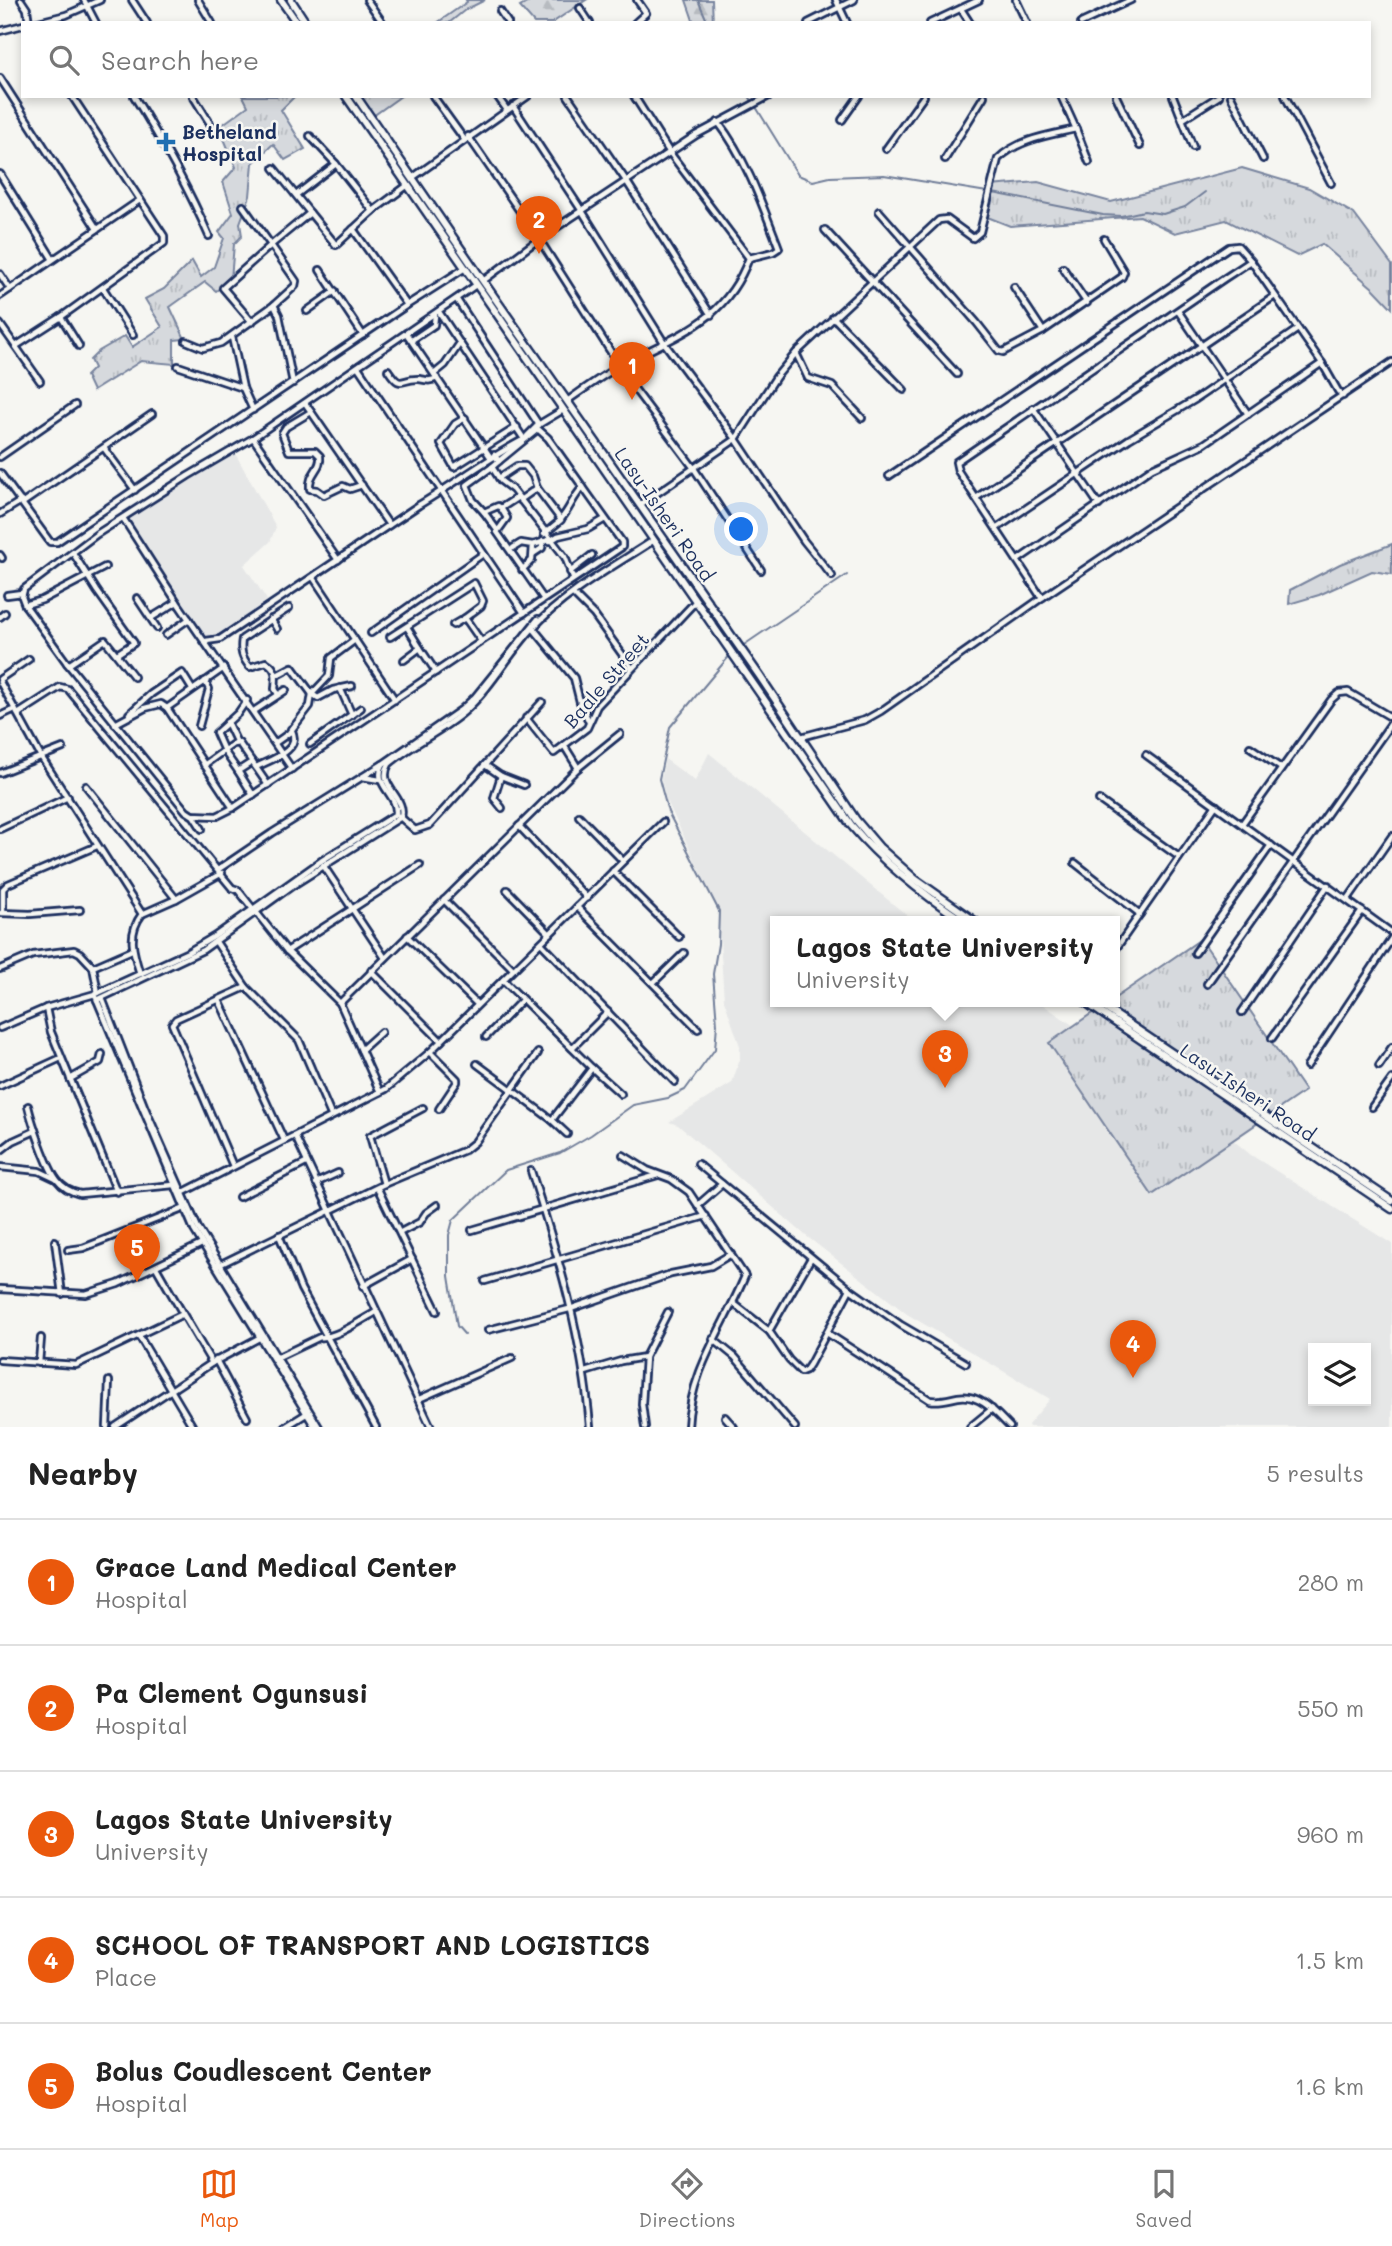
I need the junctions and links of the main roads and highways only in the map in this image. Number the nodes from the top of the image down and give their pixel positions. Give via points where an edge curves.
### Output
1 (281, 0) edge
2 (291, 0) edge
3 (296, 21) edge
4 (305, 21) edge
5 (347, 98) edge
6 (357, 98) edge
7 (479, 283) junction
8 (516, 328) junction
9 (509, 332) junction
10 (956, 916) edge
11 (967, 916) edge
12 (1093, 1007) edge
13 (1103, 1007) edge
14 (1286, 1132) junction
15 (1392, 1201) edge
16 (1392, 1209) edge

1 - 3 main road
2 - 4 main road
5 - 7 main road, Lasu-Isheri Road
6 - 7 main road, Lasu-Isheri Road
7 - 8 main road, Lasu-Isheri Road
7 - 9 main road, Lasu-Isheri Road
8 - 9 main road
8 - 11 main road, Lasu-Isheri Road via 856,820 879,847
9 - 10 main road, Lasu-Isheri Road via 863,839 915,887
12 - 14 main road, Lasu-Isheri Road
13 - 14 main road, Lasu-Isheri Road
14 - 15 main road, Lasu-Isheri Road
14 - 16 main road, Lasu-Isheri Road

